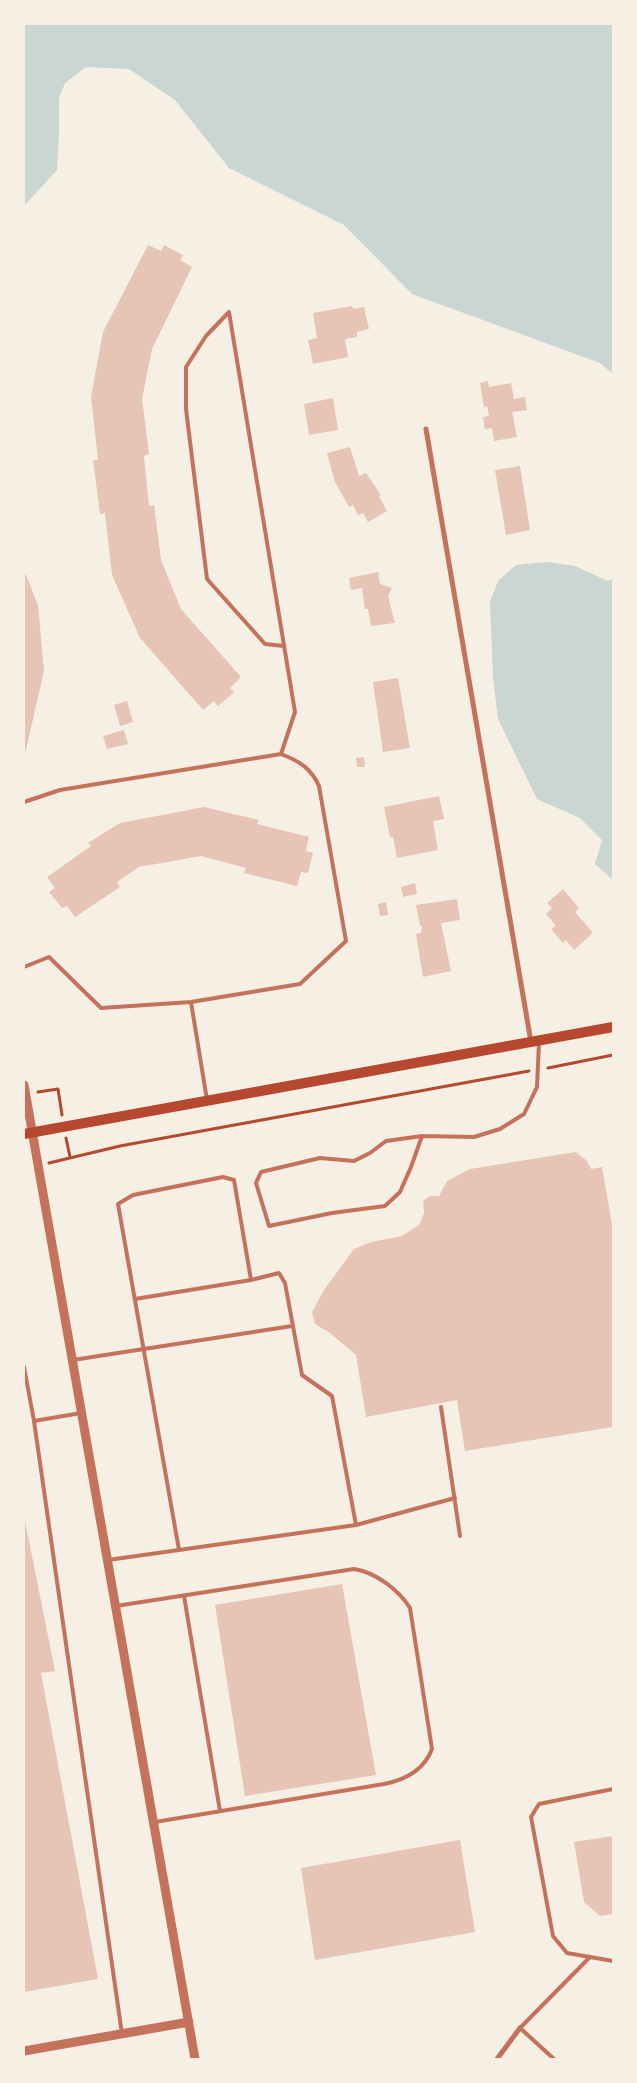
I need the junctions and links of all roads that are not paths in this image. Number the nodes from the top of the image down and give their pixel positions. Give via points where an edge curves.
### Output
1 (426, 429) dead end
2 (284, 646) junction
3 (281, 754) junction
4 (24, 802) edge
5 (24, 967) edge
6 (191, 1002) junction
7 (613, 1027) edge
8 (535, 1042) junction
9 (25, 1090) edge
10 (207, 1100) junction
11 (27, 1132) edge
12 (422, 1136) junction
13 (250, 1280) junction
14 (135, 1299) junction
15 (292, 1326) junction
16 (144, 1349) junction
17 (73, 1360) junction
18 (24, 1367) edge
19 (441, 1408) dead end
20 (82, 1412) junction
21 (34, 1420) junction
22 (454, 1498) junction
23 (356, 1525) junction
24 (460, 1536) dead end
25 (179, 1550) junction
26 (108, 1560) junction
27 (184, 1596) junction
28 (116, 1606) junction
29 (613, 1789) edge
30 (220, 1811) junction
31 (154, 1822) junction
32 (590, 1957) junction
33 (613, 1961) edge
34 (189, 2022) junction
35 (520, 2028) junction
36 (122, 2034) junction
37 (24, 2051) edge
38 (195, 2059) edge
39 (497, 2059) edge
40 (554, 2059) edge

1 - 8 street
2 - 2 lane via 282,636 228,312 206,336 186,367 186,409 206,580 265,644
2 - 3 lane via 295,712
3 - 4 lane via 60,790
3 - 6 lane via 307,768 319,786 346,941 300,984
5 - 6 lane via 48,957 101,1008
6 - 10 lane
7 - 8 main road
8 - 10 main road
8 - 12 lane via 537,1087 524,1114 500,1129 474,1137
9 - 11 street
10 - 11 main road
11 - 17 street
12 - 12 lane via 400,1192 385,1206 332,1212 269,1226 256,1183 261,1172 320,1158 354,1161 386,1141
13 - 14 lane
13 - 14 lane via 234,1180 223,1177 134,1194 118,1204
13 - 15 lane via 279,1273 285,1283
14 - 16 lane
15 - 16 lane
15 - 23 lane via 302,1375 332,1396
16 - 17 lane
16 - 25 lane
17 - 20 street
18 - 21 lane
19 - 22 lane
20 - 21 lane
20 - 26 street
21 - 36 lane
22 - 23 lane
22 - 24 lane
23 - 25 lane
25 - 26 lane
26 - 28 street
27 - 28 lane
27 - 30 lane
27 - 30 lane via 354,1569 365,1570 375,1576 404,1598 410,1608 432,1749 428,1759 400,1781
28 - 31 street
29 - 32 lane via 539,1804 531,1817 553,1936 566,1953
30 - 31 lane
31 - 34 street
32 - 33 lane
32 - 35 lane
34 - 36 street
34 - 38 street
35 - 39 street
35 - 40 lane
36 - 37 street

